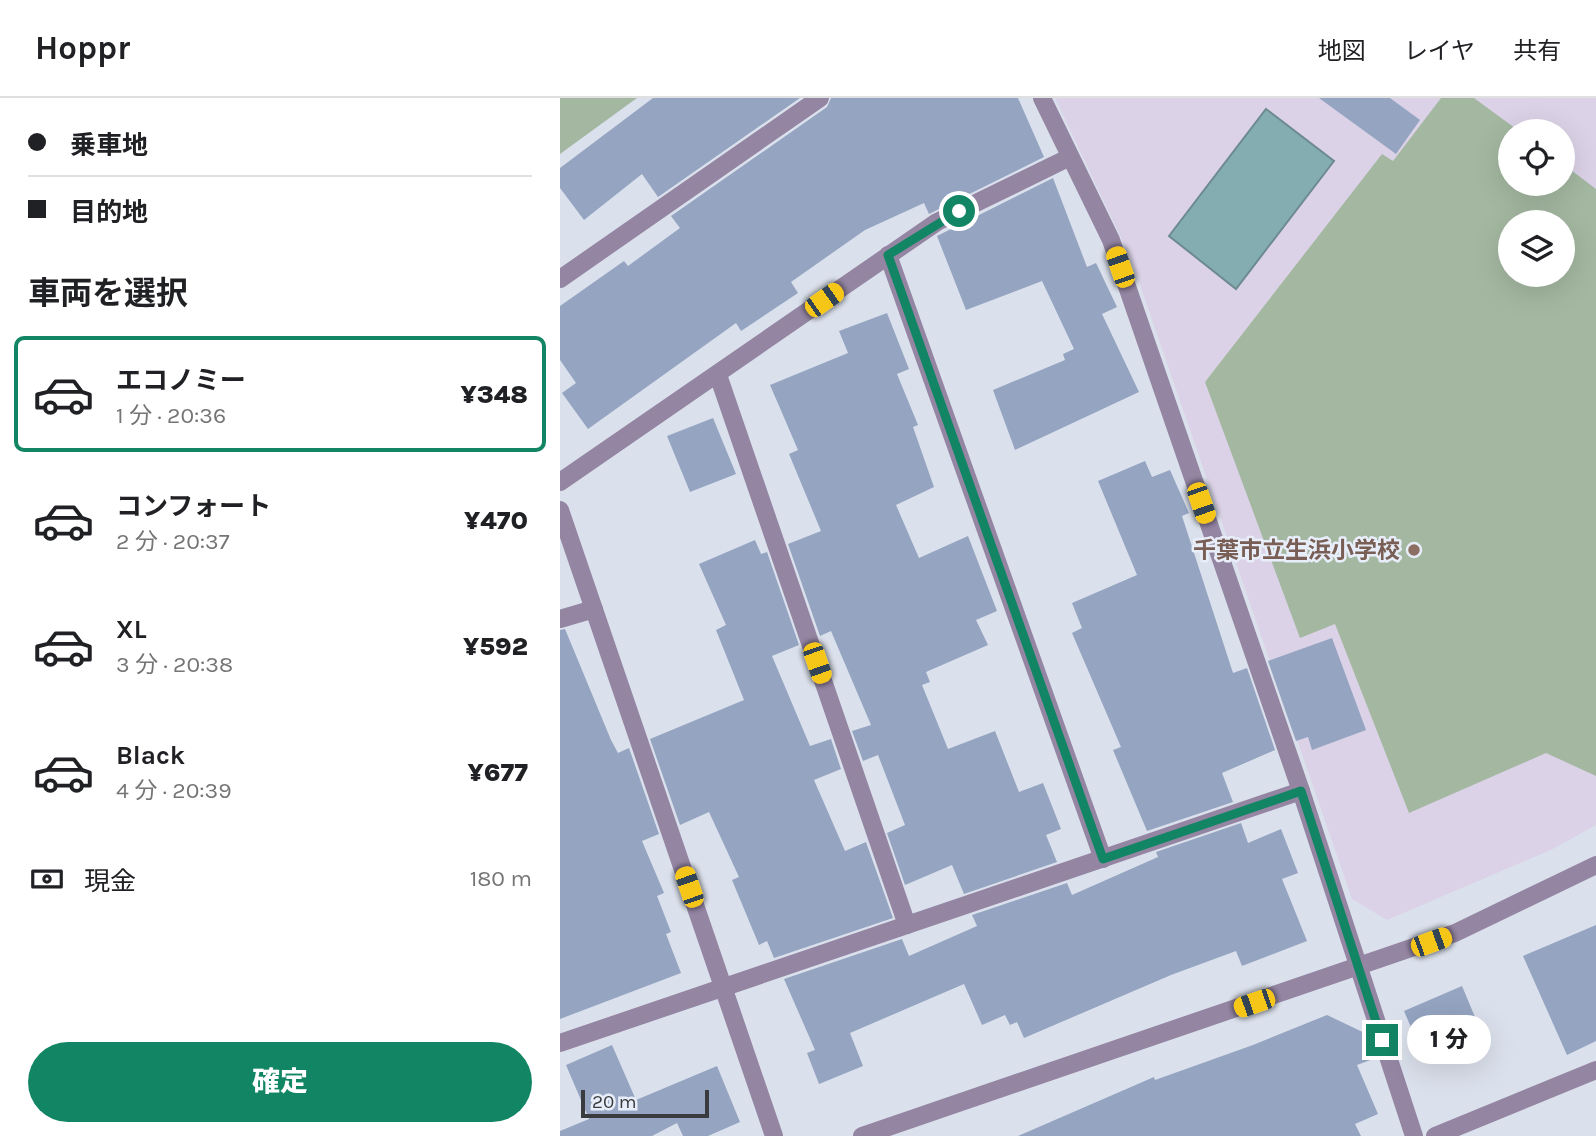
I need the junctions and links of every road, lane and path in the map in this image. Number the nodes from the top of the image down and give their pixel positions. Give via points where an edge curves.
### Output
1 (820, 98) edge
2 (1042, 98) edge
3 (1068, 158) junction
4 (888, 255) junction
5 (560, 279) edge
6 (718, 375) junction
7 (560, 482) edge
8 (560, 510) edge
9 (594, 609) junction
10 (560, 619) edge
11 (1301, 791) junction
12 (1103, 859) junction
13 (1596, 865) edge
14 (908, 925) junction
15 (1359, 968) junction
16 (723, 988) junction
17 (560, 1043) edge
18 (1596, 1070) edge
19 (774, 1136) edge
20 (862, 1136) edge
21 (1414, 1136) edge
22 (1435, 1136) edge

1 - 5 street
2 - 3 street
3 - 4 street via 937,222
3 - 11 street via 1111,240
4 - 6 street
4 - 12 street
6 - 7 street
6 - 14 street
8 - 9 street
9 - 10 street
9 - 16 street
11 - 12 street
11 - 15 street
12 - 14 street
13 - 15 street via 1455,933
14 - 16 street
15 - 20 street
15 - 21 street
16 - 17 street
16 - 19 street
18 - 22 street

